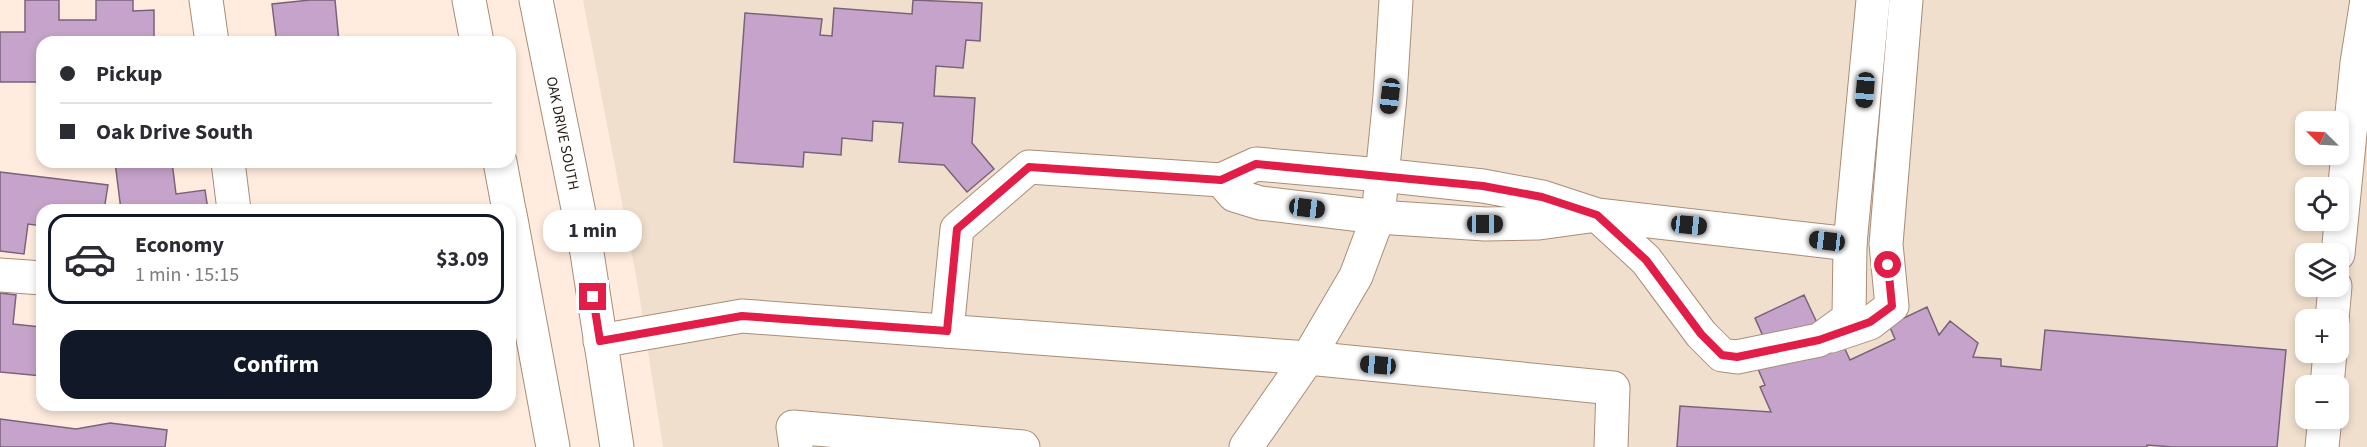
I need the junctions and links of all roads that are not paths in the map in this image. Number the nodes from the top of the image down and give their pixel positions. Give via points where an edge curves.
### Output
1 (206, 0) edge
2 (469, 0) edge
3 (536, 0) edge
4 (1396, 0) edge
5 (1873, 0) edge
6 (1906, 0) edge
7 (2367, 0) edge
8 (211, 36) edge
9 (476, 36) edge
10 (229, 168) edge
11 (501, 168) edge
12 (1381, 175) junction
13 (1221, 180) junction
14 (233, 204) edge
15 (508, 204) edge
16 (1597, 215) junction
17 (1378, 217) junction
18 (2339, 243) edge
19 (1850, 244) junction
20 (516, 245) edge
21 (0, 275) edge
22 (36, 278) edge
23 (947, 331) junction
24 (1819, 340) junction
25 (600, 341) junction
26 (1308, 358) junction
27 (2324, 429) edge
28 (553, 447) edge
29 (617, 447) edge
30 (796, 447) edge
31 (1023, 447) edge
32 (1246, 447) edge
33 (1611, 447) edge
34 (2322, 447) edge

1 - 8 street
2 - 9 street
3 - 25 street, OAK DRIVE SOUTH
4 - 12 street
5 - 19 street
6 - 24 street via 1886,244 1892,306 1870,322
7 - 18 street
10 - 14 street
11 - 15 street
12 - 13 street via 1256,164
12 - 16 street via 1483,186 1542,197
12 - 17 street
13 - 17 street via 1234,195 1260,202
13 - 23 street via 1029,167 957,229
16 - 17 street via 1485,224
16 - 19 street
16 - 24 street via 1646,260 1701,334 1722,355 1737,357
17 - 26 street via 1356,276
19 - 24 street via 1850,318
20 - 28 street
21 - 22 street
23 - 25 street via 742,316
23 - 26 street
25 - 29 street, OAK DRIVE SOUTH
26 - 32 street
26 - 33 street via 1613,388
27 - 34 street
30 - 31 street via 793,426

